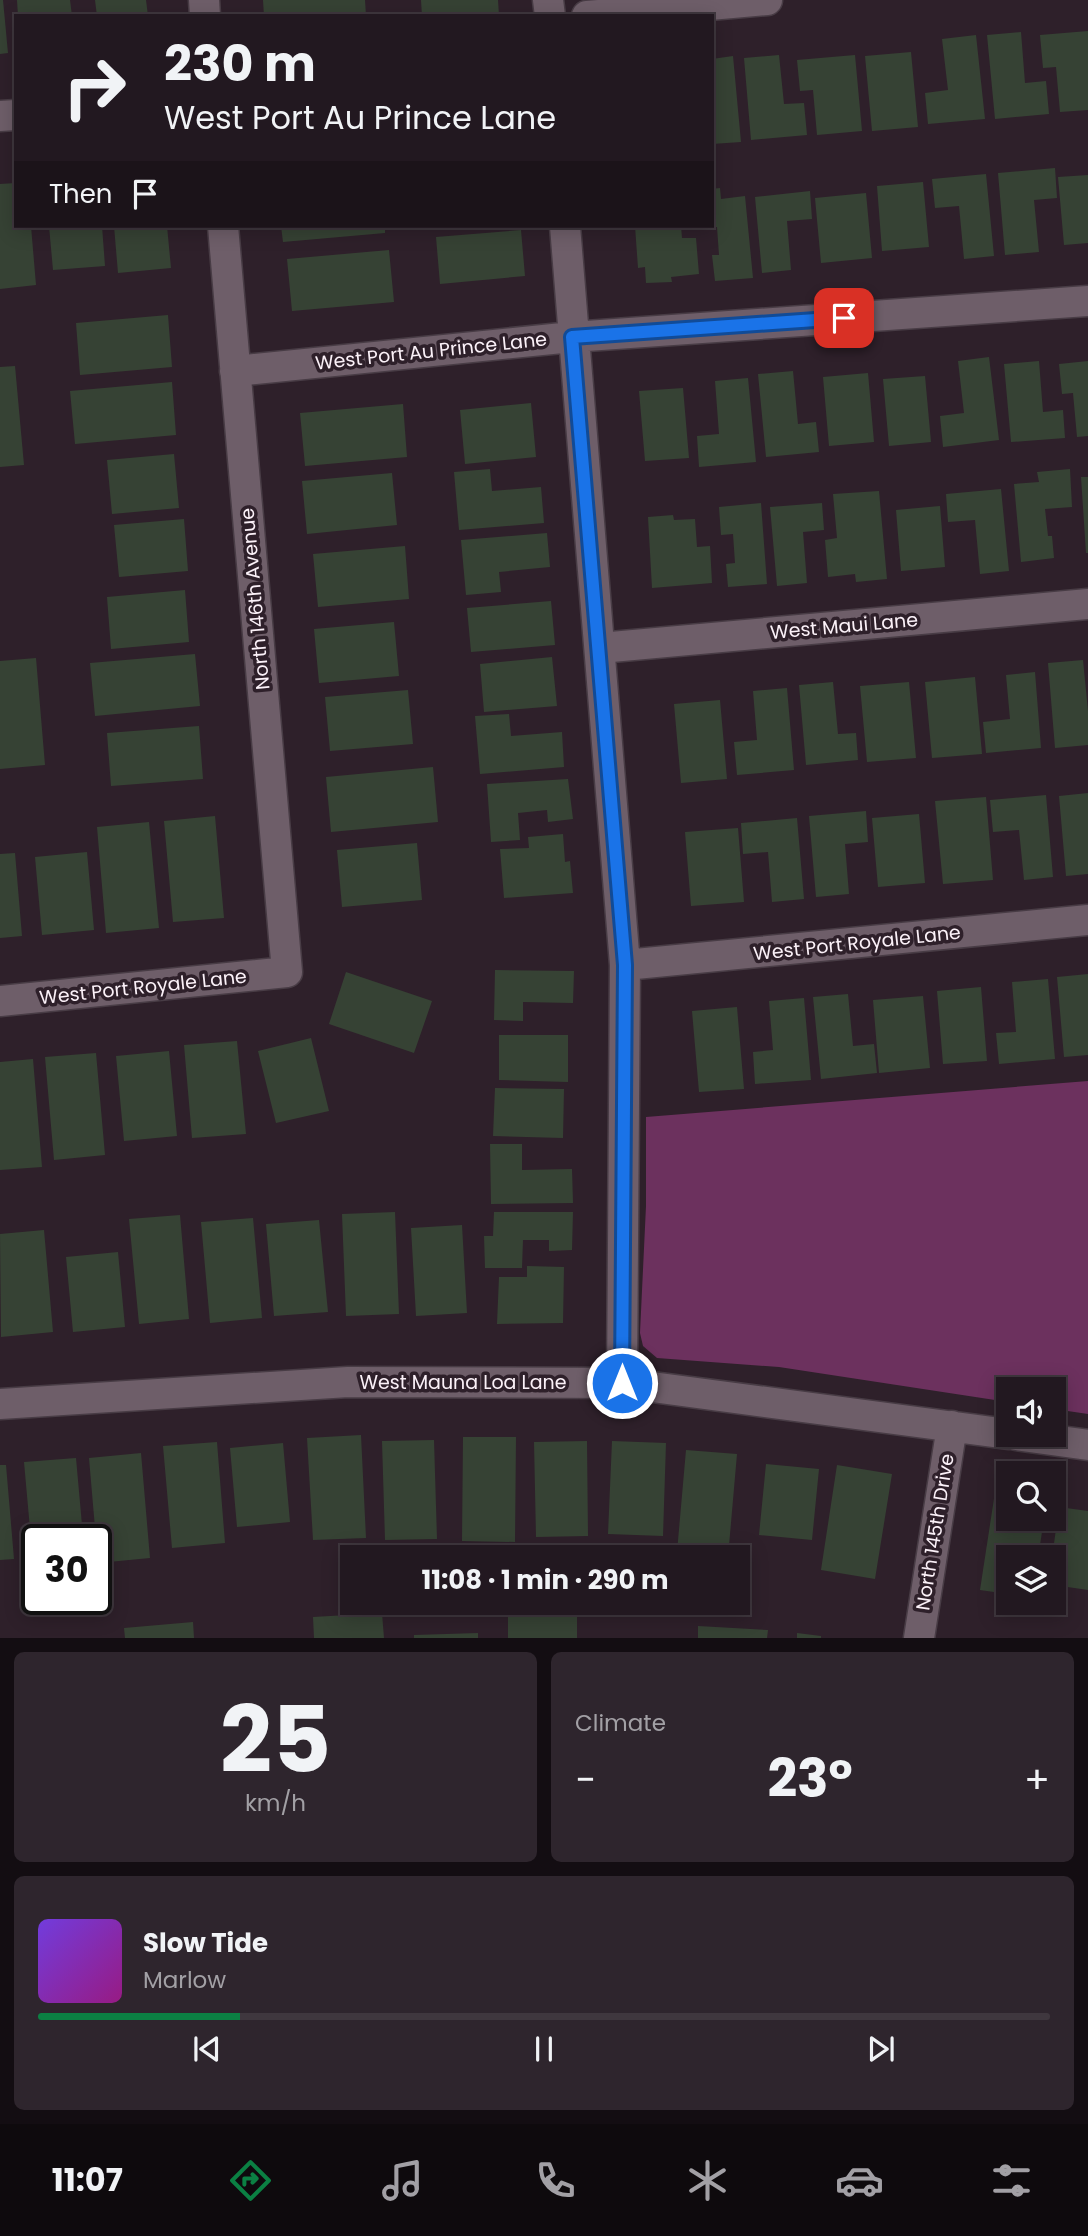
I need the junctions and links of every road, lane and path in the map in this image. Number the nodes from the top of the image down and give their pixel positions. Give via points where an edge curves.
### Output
1 (767, 0) edge
2 (610, 14) edge
3 (223, 228) edge
4 (565, 228) edge
5 (1088, 301) edge
6 (572, 337) junction
7 (235, 371) junction
8 (1088, 604) edge
9 (600, 648) junction
10 (1088, 920) edge
11 (625, 965) junction
12 (286, 972) joint
13 (0, 1001) edge
14 (622, 1383) junction
15 (0, 1405) edge
16 (952, 1426) junction
17 (996, 1432) edge
18 (1066, 1442) edge
19 (1088, 1445) edge
20 (919, 1637) edge

1 - 2 street
3 - 7 street, North 146th Avenue
4 - 6 street
5 - 6 street, West Port Au Prince Lane
6 - 7 street, West Port Au Prince Lane
6 - 9 street
7 - 12 street, North 146th Avenue
8 - 9 street, West Maui Lane
9 - 11 street
10 - 11 street, West Port Royale Lane
11 - 14 street
12 - 13 street, West Port Royale Lane
14 - 15 street, West Mauna Loa Lane via 348,1381
14 - 16 street, West Mauna Loa Lane
16 - 17 street, West Mauna Loa Lane
16 - 20 street, North 145th Drive
18 - 19 street

